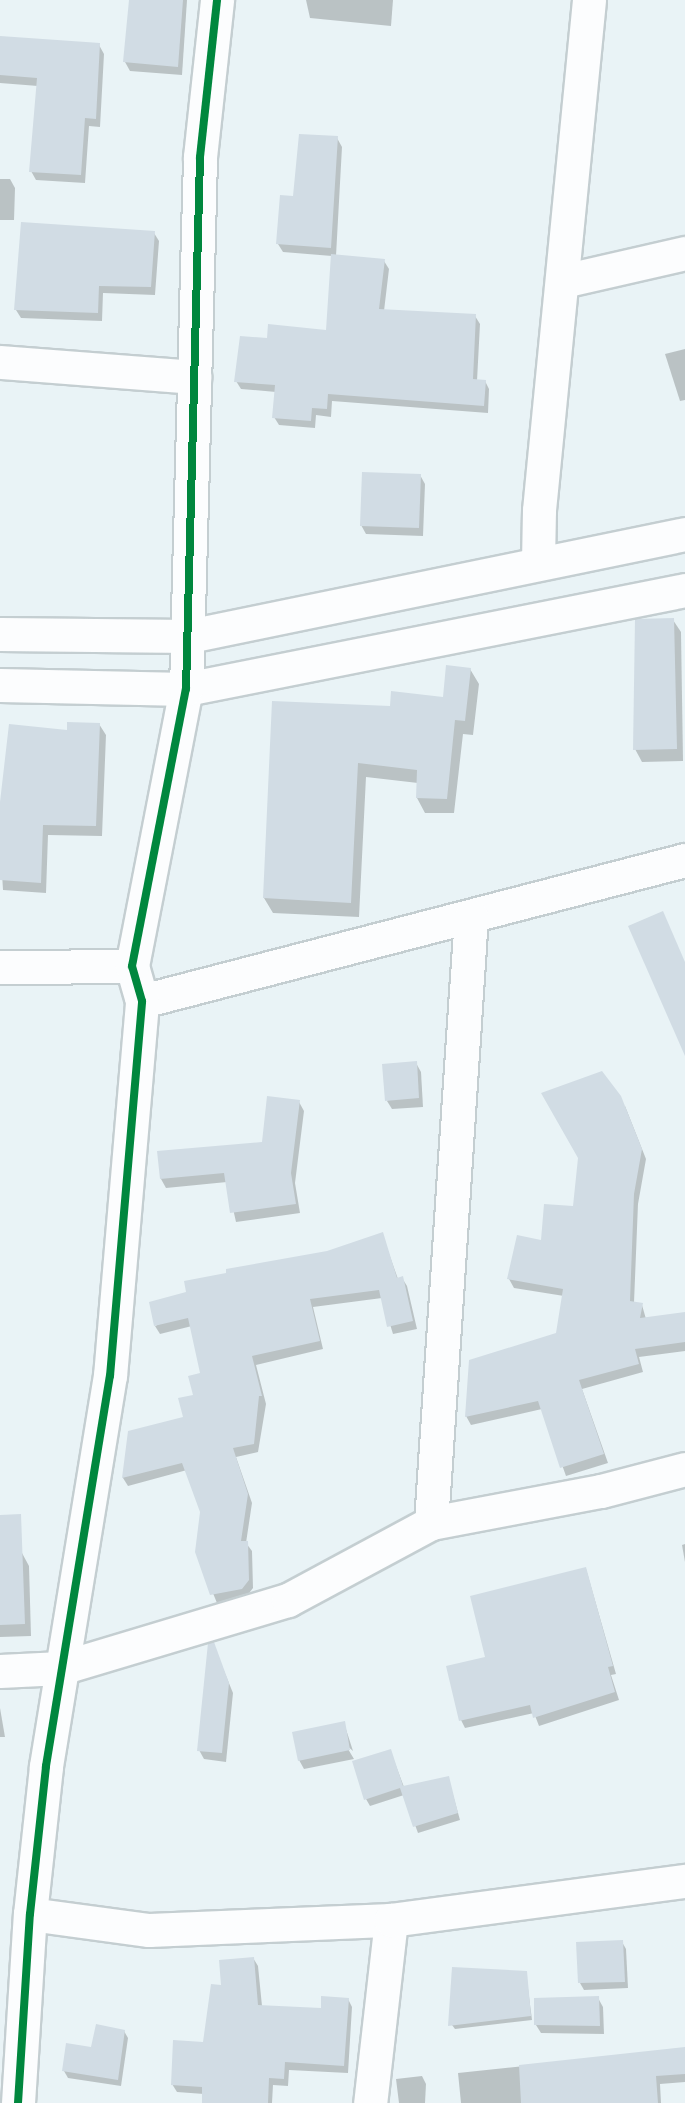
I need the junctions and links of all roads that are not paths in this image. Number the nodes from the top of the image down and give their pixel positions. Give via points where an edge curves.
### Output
1 (217, 0) edge
2 (589, 0) edge
3 (685, 253) edge
4 (563, 281) junction
5 (0, 362) edge
6 (194, 377) junction
7 (685, 534) edge
8 (538, 562) junction
9 (685, 590) edge
10 (0, 634) edge
11 (189, 636) junction
12 (0, 685) edge
13 (186, 689) junction
14 (685, 860) edge
15 (471, 916) junction
16 (132, 966) junction
17 (0, 967) edge
18 (142, 1001) junction
19 (685, 1469) edge
20 (431, 1523) junction
21 (61, 1668) junction
22 (0, 1671) edge
23 (685, 1881) edge
24 (30, 1914) junction
25 (391, 1920) junction
26 (18, 2103) edge
27 (370, 2103) edge

1 - 6 street via 200,157
2 - 4 street
3 - 4 street
4 - 8 street via 539,510
5 - 6 street
6 - 11 street
7 - 8 street
8 - 11 street
9 - 13 street
10 - 11 street
11 - 13 street
12 - 13 street
13 - 16 street
14 - 15 street
15 - 18 street
15 - 20 street
16 - 17 street
16 - 18 street
18 - 21 street via 110,1376
19 - 20 street via 601,1491
20 - 21 street via 288,1600
21 - 22 street
21 - 24 street
23 - 25 street
24 - 25 street via 149,1930
24 - 26 street
25 - 27 street

